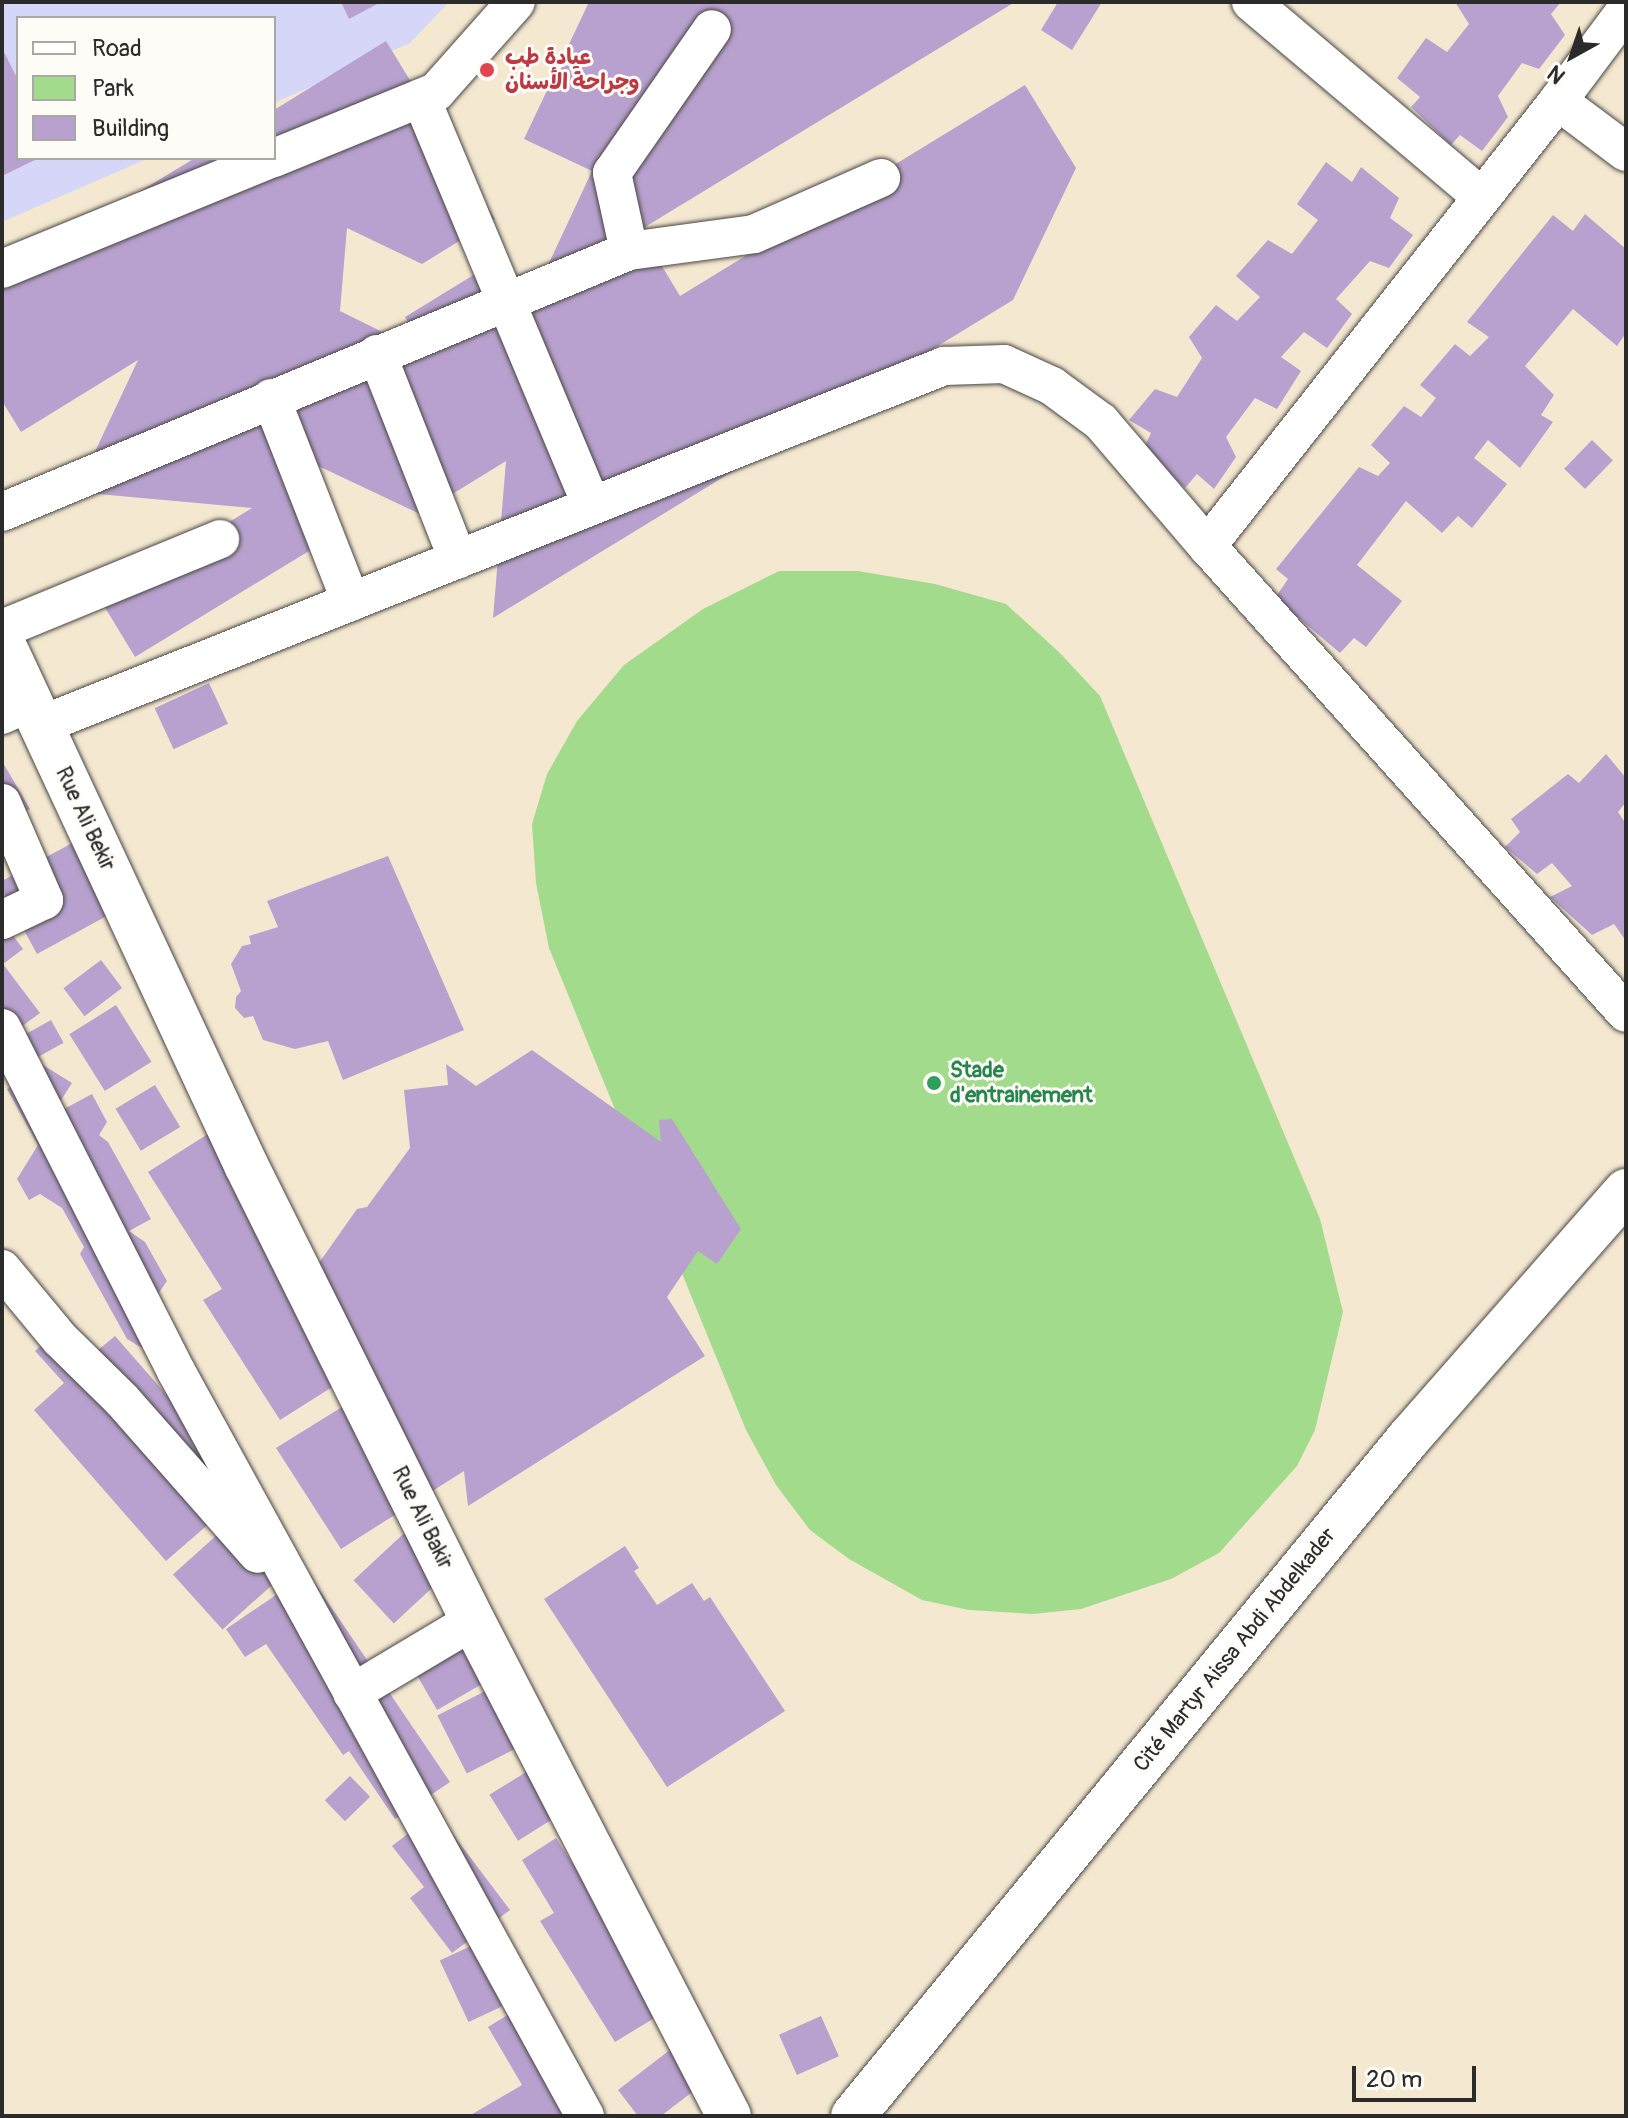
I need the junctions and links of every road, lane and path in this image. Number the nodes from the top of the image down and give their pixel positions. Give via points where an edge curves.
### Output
1 (516, 2) edge
2 (1251, 2) edge
3 (1626, 10) edge
4 (712, 29) dead end
5 (421, 98) junction
6 (1558, 101) junction
7 (1626, 152) edge
8 (276, 157) edge
9 (269, 160) edge
10 (881, 178) dead end
11 (1482, 197) junction
12 (629, 251) junction
13 (2, 269) edge
14 (504, 300) junction
15 (377, 354) junction
16 (271, 398) junction
17 (592, 506) junction
18 (2, 512) edge
19 (220, 539) dead end
20 (1207, 546) junction
21 (458, 560) junction
22 (351, 602) junction
23 (2, 629) edge
24 (2, 641) edge
25 (25, 714) edge
26 (2, 803) edge
27 (129, 913) joint
28 (2, 920) edge
29 (1626, 1013) edge
30 (2, 1028) edge
31 (1626, 1191) edge
32 (2, 1269) edge
33 (176, 1371) junction
34 (122, 1400) junction
35 (300, 1600) junction
36 (473, 1621) junction
37 (352, 1693) junction
38 (585, 2116) edge
39 (729, 2116) edge
40 (853, 2116) edge

1 - 5 street via 436,92
2 - 11 street
3 - 6 street
4 - 12 street via 612,173
5 - 8 street
5 - 14 street
6 - 7 street
6 - 11 street
9 - 13 street
10 - 12 street via 754,234
11 - 20 street
12 - 14 street
14 - 15 street
14 - 17 street
15 - 16 street
15 - 21 street
16 - 18 street
16 - 22 street
17 - 20 street via 944,366 1004,364 1052,386 1101,422
17 - 21 street
19 - 23 street
20 - 29 street
21 - 22 street
22 - 25 street
24 - 25 street
25 - 27 street, Rue Ali Bekir
26 - 28 street via 44,900
27 - 36 street, Rue Ali Bakir via 246,1165
30 - 33 street
31 - 40 street, Cité Martyr Aissa Abdi Abdelkader via 1409,1438
32 - 34 street via 60,1339
33 - 34 street
33 - 35 street
34 - 35 street
35 - 37 street
36 - 37 street
36 - 39 street, Rue Ali Bakir
37 - 38 street

